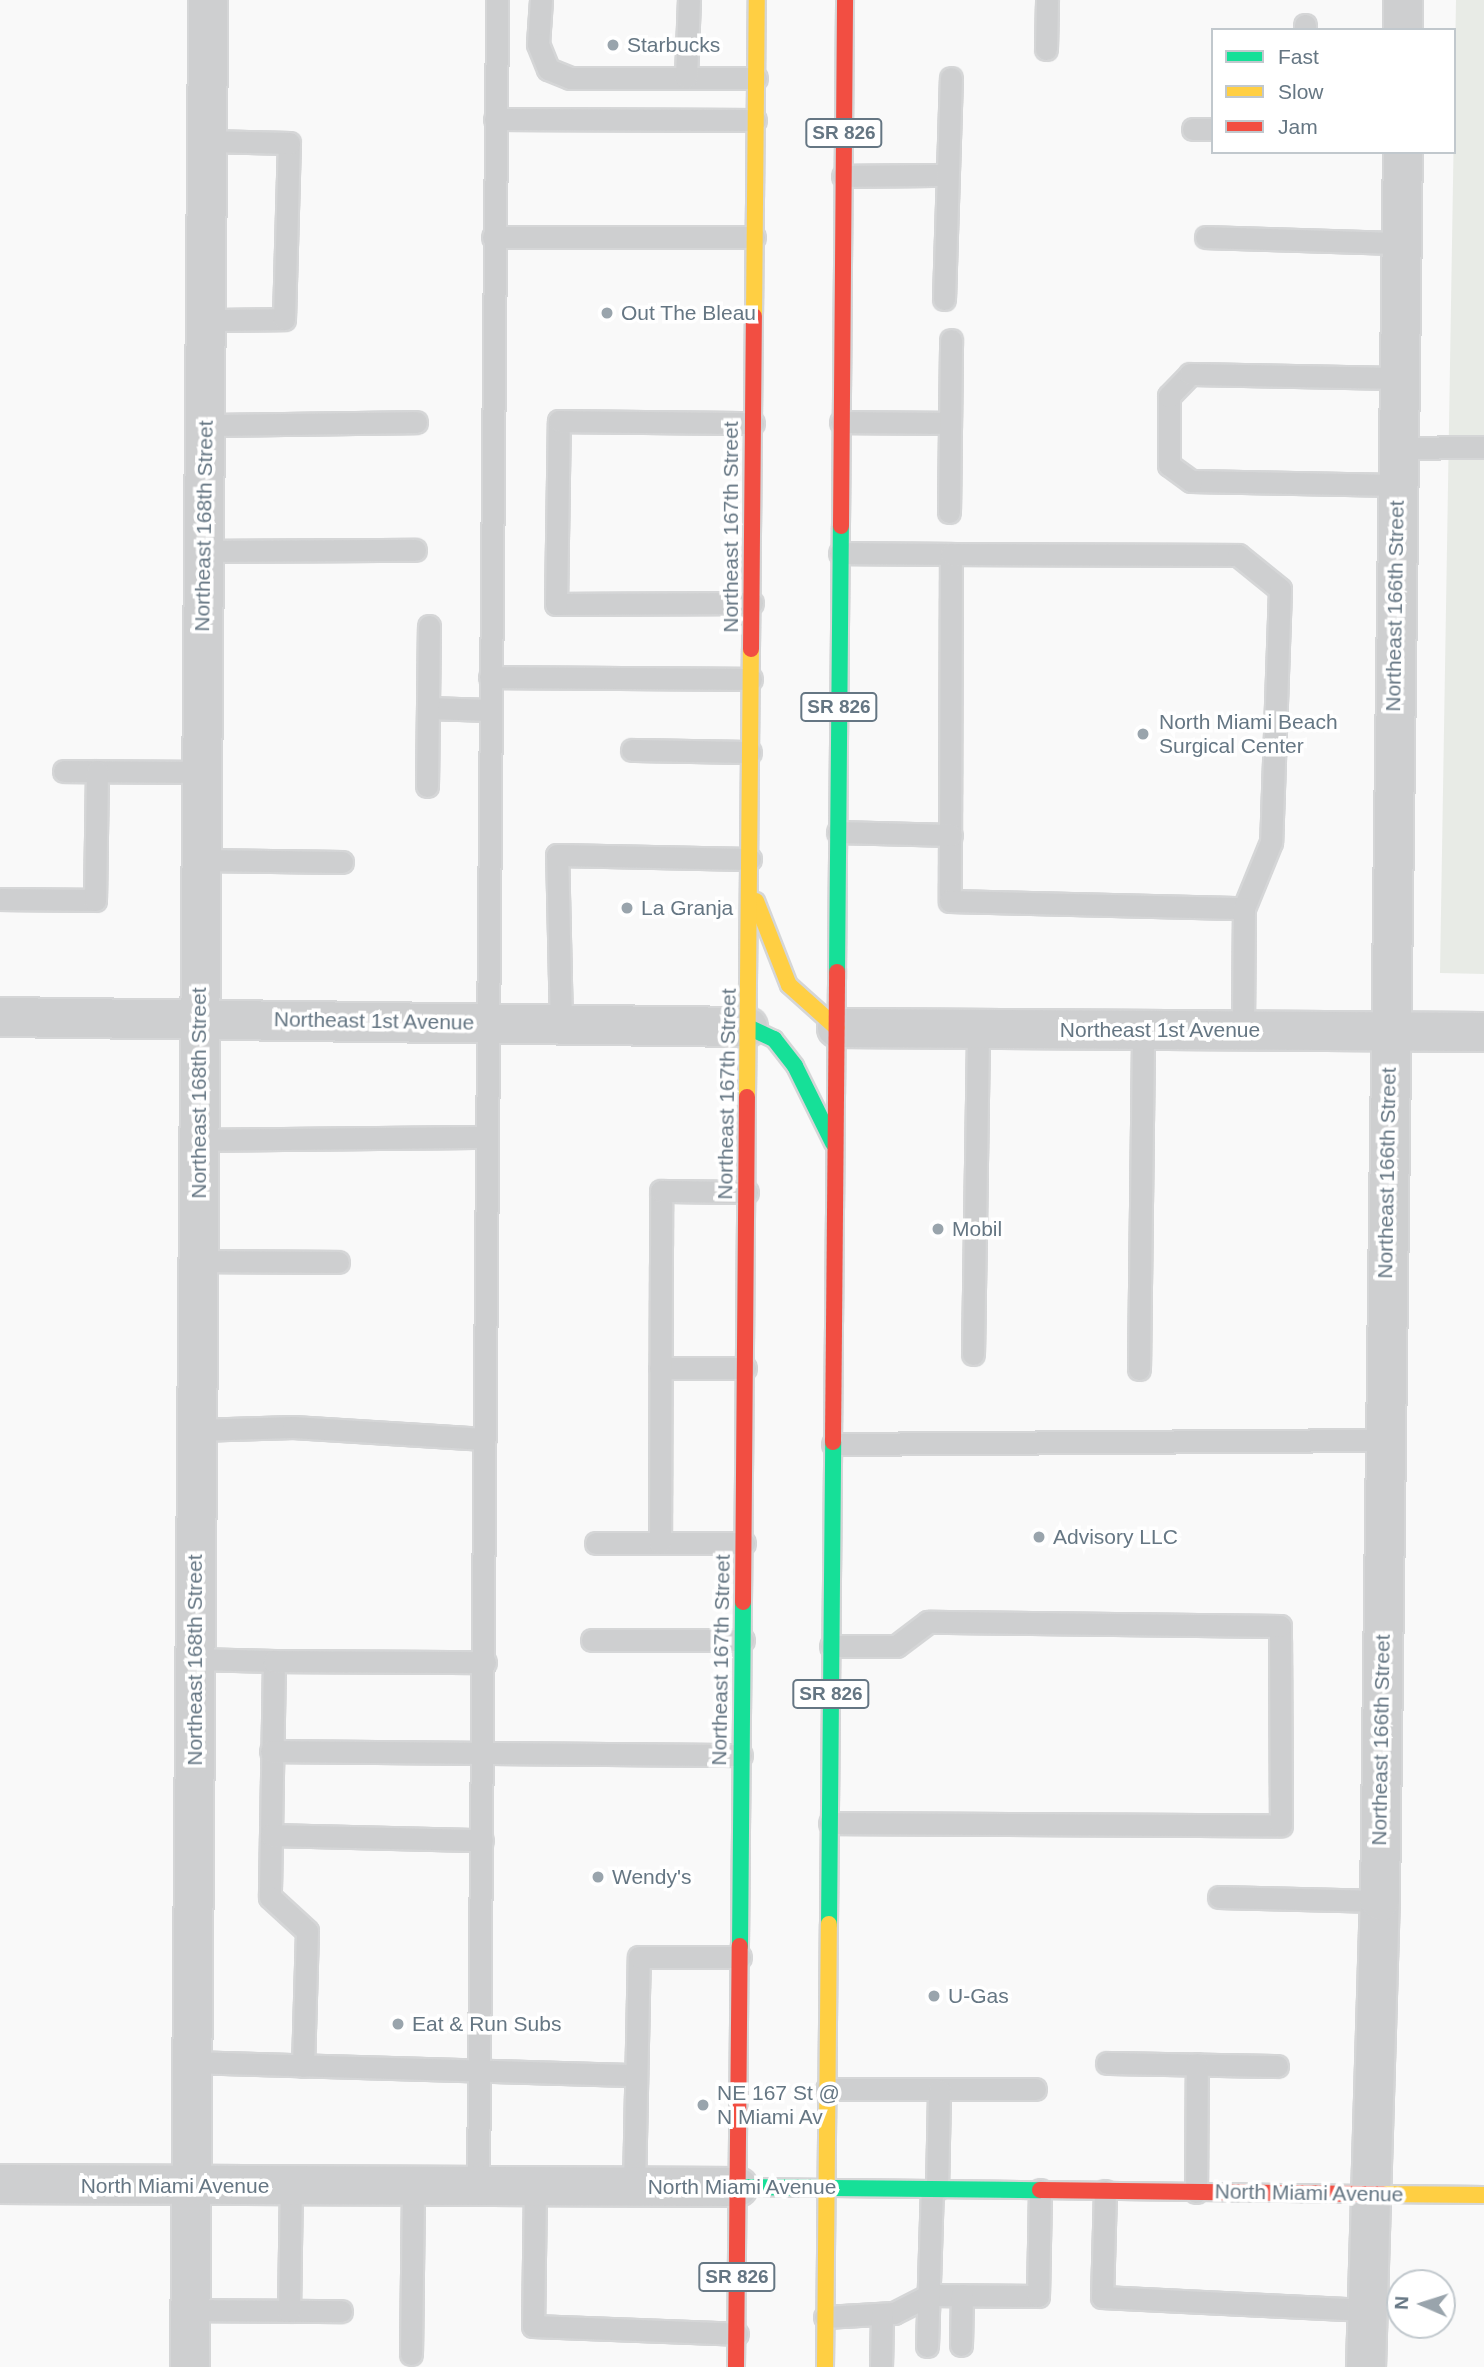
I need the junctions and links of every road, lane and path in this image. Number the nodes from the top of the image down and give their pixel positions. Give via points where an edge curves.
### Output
1 (208, 0) edge
2 (497, 0) edge
3 (541, 0) edge
4 (689, 0) edge
5 (757, 0) edge
6 (845, 0) edge
7 (1047, 0) edge
8 (1403, 0) edge
9 (1403, 28) edge
10 (1046, 49) dead end
11 (686, 77) junction
12 (756, 78) junction
13 (951, 78) dead end
14 (495, 119) junction
15 (755, 120) junction
16 (207, 141) junction
17 (1403, 154) edge
18 (947, 175) junction
19 (844, 176) junction
20 (494, 237) junction
21 (754, 237) junction
22 (1206, 237) dead end
23 (1401, 243) junction
24 (944, 299) dead end
25 (206, 320) junction
26 (951, 340) dead end
27 (1399, 378) junction
28 (416, 422) dead end
29 (841, 422) junction
30 (753, 423) junction
31 (950, 423) junction
32 (205, 425) junction
33 (1484, 447) edge
34 (1398, 448) junction
35 (1397, 485) junction
36 (949, 512) dead end
37 (415, 550) dead end
38 (203, 551) junction
39 (840, 553) junction
40 (951, 554) junction
41 (752, 603) junction
42 (429, 626) dead end
43 (490, 677) junction
44 (751, 679) junction
45 (428, 708) junction
46 (490, 710) junction
47 (632, 750) dead end
48 (750, 752) junction
49 (64, 771) dead end
50 (97, 771) junction
51 (201, 772) junction
52 (427, 786) dead end
53 (838, 832) junction
54 (951, 835) junction
55 (750, 859) junction
56 (201, 860) junction
57 (342, 862) dead end
58 (749, 883) junction
59 (0, 899) edge
60 (1244, 908) junction
61 (0, 1017) edge
62 (199, 1018) junction
63 (487, 1023) junction
64 (561, 1025) junction
65 (748, 1027) junction
66 (837, 1028) junction
67 (978, 1028) junction
68 (1143, 1030) junction
69 (1243, 1030) junction
70 (1388, 1031) junction
71 (1484, 1032) edge
72 (486, 1137) junction
73 (198, 1140) junction
74 (835, 1148) junction
75 (747, 1192) junction
76 (197, 1261) junction
77 (338, 1262) dead end
78 (973, 1354) dead end
79 (660, 1368) junction
80 (745, 1368) junction
81 (1139, 1369) dead end
82 (196, 1430) junction
83 (485, 1439) junction
84 (1384, 1440) junction
85 (833, 1444) junction
86 (596, 1543) dead end
87 (660, 1543) junction
88 (744, 1543) junction
89 (592, 1640) dead end
90 (743, 1640) junction
91 (831, 1646) junction
92 (195, 1659) junction
93 (274, 1661) junction
94 (485, 1662) junction
95 (271, 1751) junction
96 (483, 1753) junction
97 (741, 1755) junction
98 (830, 1823) junction
99 (271, 1835) junction
100 (482, 1840) junction
101 (1219, 1897) dead end
102 (1380, 1901) junction
103 (740, 1957) junction
104 (191, 2062) junction
105 (1107, 2063) dead end
106 (1197, 2064) junction
107 (303, 2066) junction
108 (1277, 2066) dead end
109 (479, 2073) junction
110 (636, 2075) junction
111 (1035, 2089) dead end
112 (827, 2090) junction
113 (939, 2090) junction
114 (0, 2184) edge
115 (191, 2187) junction
116 (291, 2187) junction
117 (413, 2187) junction
118 (478, 2187) junction
119 (536, 2187) junction
120 (634, 2187) junction
121 (738, 2188) junction
122 (827, 2188) junction
123 (934, 2189) junction
124 (1041, 2190) junction
125 (1105, 2191) junction
126 (1195, 2192) junction
127 (1371, 2194) junction
128 (1484, 2195) edge
129 (929, 2295) junction
130 (962, 2295) junction
131 (190, 2310) junction
132 (1366, 2310) junction
133 (289, 2311) junction
134 (341, 2311) dead end
135 (882, 2314) junction
136 (825, 2317) junction
137 (737, 2334) junction
138 (961, 2345) dead end
139 (926, 2346) dead end
140 (411, 2354) dead end
141 (190, 2367) edge
142 (736, 2367) edge
143 (825, 2367) edge
144 (881, 2367) edge
145 (1366, 2367) edge

1 - 16 street, Northeast 168th Street
2 - 14 lane
3 - 11 lane via 538,44 548,69 570,78
4 - 11 lane
5 - 12 main road, Northeast 167th Street / SR 826
6 - 19 main road, SR 826
7 - 10 lane
8 - 9 street
11 - 12 lane
12 - 15 main road, Northeast 167th Street / SR 826
13 - 18 lane
14 - 15 lane
14 - 20 lane
15 - 21 main road, Northeast 167th Street / SR 826
16 - 25 street, Northeast 168th Street
16 - 25 lane via 289,143 284,319
17 - 23 street, Northeast 166th Street
18 - 19 lane
18 - 24 lane
19 - 29 main road, SR 826
20 - 21 lane
20 - 43 lane
21 - 30 main road, Northeast 167th Street / SR 826
22 - 23 lane
23 - 27 street, Northeast 166th Street
25 - 32 street, Northeast 168th Street
26 - 31 lane
27 - 34 street, Northeast 166th Street
27 - 35 lane via 1190,374 1169,396 1169,465 1191,481
28 - 32 lane
29 - 31 lane
29 - 39 main road, SR 826
30 - 41 main road, Northeast 167th Street / SR 826
30 - 41 lane via 559,421 556,604
31 - 36 lane
32 - 38 street, Northeast 168th Street
33 - 34 lane
34 - 35 street, Northeast 166th Street
35 - 70 street, Northeast 166th Street
37 - 38 lane
38 - 51 street, Northeast 168th Street
39 - 40 lane
39 - 53 main road, SR 826
40 - 54 lane
40 - 60 lane via 1238,555 1280,589 1271,842
41 - 44 main road, Northeast 167th Street / SR 826
42 - 45 lane
43 - 44 lane
43 - 46 lane
44 - 48 main road, Northeast 167th Street / SR 826
45 - 46 lane
45 - 52 lane
46 - 63 lane
47 - 48 lane
48 - 55 main road, Northeast 167th Street / SR 826
49 - 50 lane
50 - 51 lane
50 - 59 lane via 94,901
51 - 56 street, Northeast 168th Street
53 - 54 lane
53 - 66 main road, SR 826
54 - 60 lane via 950,901
55 - 58 main road, Northeast 167th Street / SR 826
55 - 64 lane via 557,855
56 - 57 lane
56 - 62 street, Northeast 168th Street
58 - 65 main road, Northeast 167th Street / SR 826
58 - 66 main road via 789,985
60 - 69 lane
61 - 62 street, Northeast 1st Avenue
62 - 63 street, Northeast 1st Avenue
62 - 73 street, Northeast 168th Street
63 - 64 street, Northeast 1st Avenue
63 - 72 lane
64 - 65 street, Northeast 1st Avenue
65 - 74 main road via 774,1039 795,1066
65 - 75 main road, Northeast 167th Street / SR 826
66 - 67 street, Northeast 1st Avenue
66 - 74 main road, SR 826
67 - 68 street, Northeast 1st Avenue
67 - 78 lane
68 - 69 street, Northeast 1st Avenue
68 - 81 lane
69 - 70 street, Northeast 1st Avenue
70 - 71 street, Northeast 1st Avenue
70 - 84 street, Northeast 166th Street
72 - 73 lane
72 - 83 lane
73 - 76 street, Northeast 168th Street
74 - 85 main road, SR 826
75 - 79 lane via 661,1191
75 - 80 main road, Northeast 167th Street / SR 826
76 - 77 lane
76 - 82 street, Northeast 168th Street
79 - 80 lane
79 - 87 lane
80 - 88 main road, Northeast 167th Street / SR 826
82 - 83 lane via 293,1427
82 - 92 street, Northeast 168th Street
83 - 94 lane
84 - 85 lane
84 - 102 street, Northeast 166th Street
85 - 91 main road, SR 826
86 - 87 lane
87 - 88 lane
88 - 90 main road, Northeast 167th Street / SR 826
89 - 90 lane
90 - 97 main road, Northeast 167th Street / SR 826
91 - 98 main road, SR 826
91 - 98 lane via 896,1646 928,1622 1280,1626 1281,1825
92 - 93 lane
92 - 104 street, Northeast 168th Street
93 - 94 lane
93 - 95 lane
94 - 96 lane
95 - 96 lane
95 - 99 lane
96 - 97 lane
96 - 100 lane
97 - 103 main road, Northeast 167th Street / SR 826
98 - 112 main road, SR 826
99 - 100 lane
99 - 107 lane via 270,1897 307,1931
100 - 109 lane
101 - 102 lane
102 - 127 street, Northeast 166th Street
103 - 110 lane via 639,1957
103 - 121 main road, Northeast 167th Street / SR 826
104 - 107 lane
104 - 115 street, Northeast 168th Street
105 - 106 lane
106 - 108 lane
106 - 126 lane
107 - 109 lane
109 - 110 lane
109 - 118 lane
110 - 120 lane
111 - 113 lane
112 - 113 lane
112 - 122 main road, SR 826
113 - 123 lane
114 - 115 street, North Miami Avenue
115 - 116 street, North Miami Avenue
115 - 131 street, Northeast 168th Street
116 - 117 street, North Miami Avenue
116 - 133 lane
117 - 118 street, North Miami Avenue
117 - 140 lane
118 - 119 street, North Miami Avenue
119 - 120 street, North Miami Avenue
119 - 137 lane via 533,2326
120 - 121 street, North Miami Avenue
121 - 122 main road, North Miami Avenue
121 - 137 main road, SR 826
122 - 123 main road, North Miami Avenue
122 - 136 main road, SR 826
123 - 124 main road, North Miami Avenue
123 - 129 lane
124 - 125 main road, North Miami Avenue
124 - 130 lane via 1038,2296
125 - 126 main road, North Miami Avenue
125 - 132 lane via 1102,2297
126 - 127 main road, North Miami Avenue
127 - 128 main road, North Miami Avenue
127 - 132 street, Northeast 166th Street
129 - 130 lane
129 - 135 lane
129 - 139 lane
130 - 138 lane
131 - 133 lane
131 - 141 street, Northeast 168th Street
132 - 145 street, Northeast 166th Street
133 - 134 lane
135 - 136 lane
135 - 144 lane
136 - 143 main road, SR 826
137 - 142 main road, SR 826

